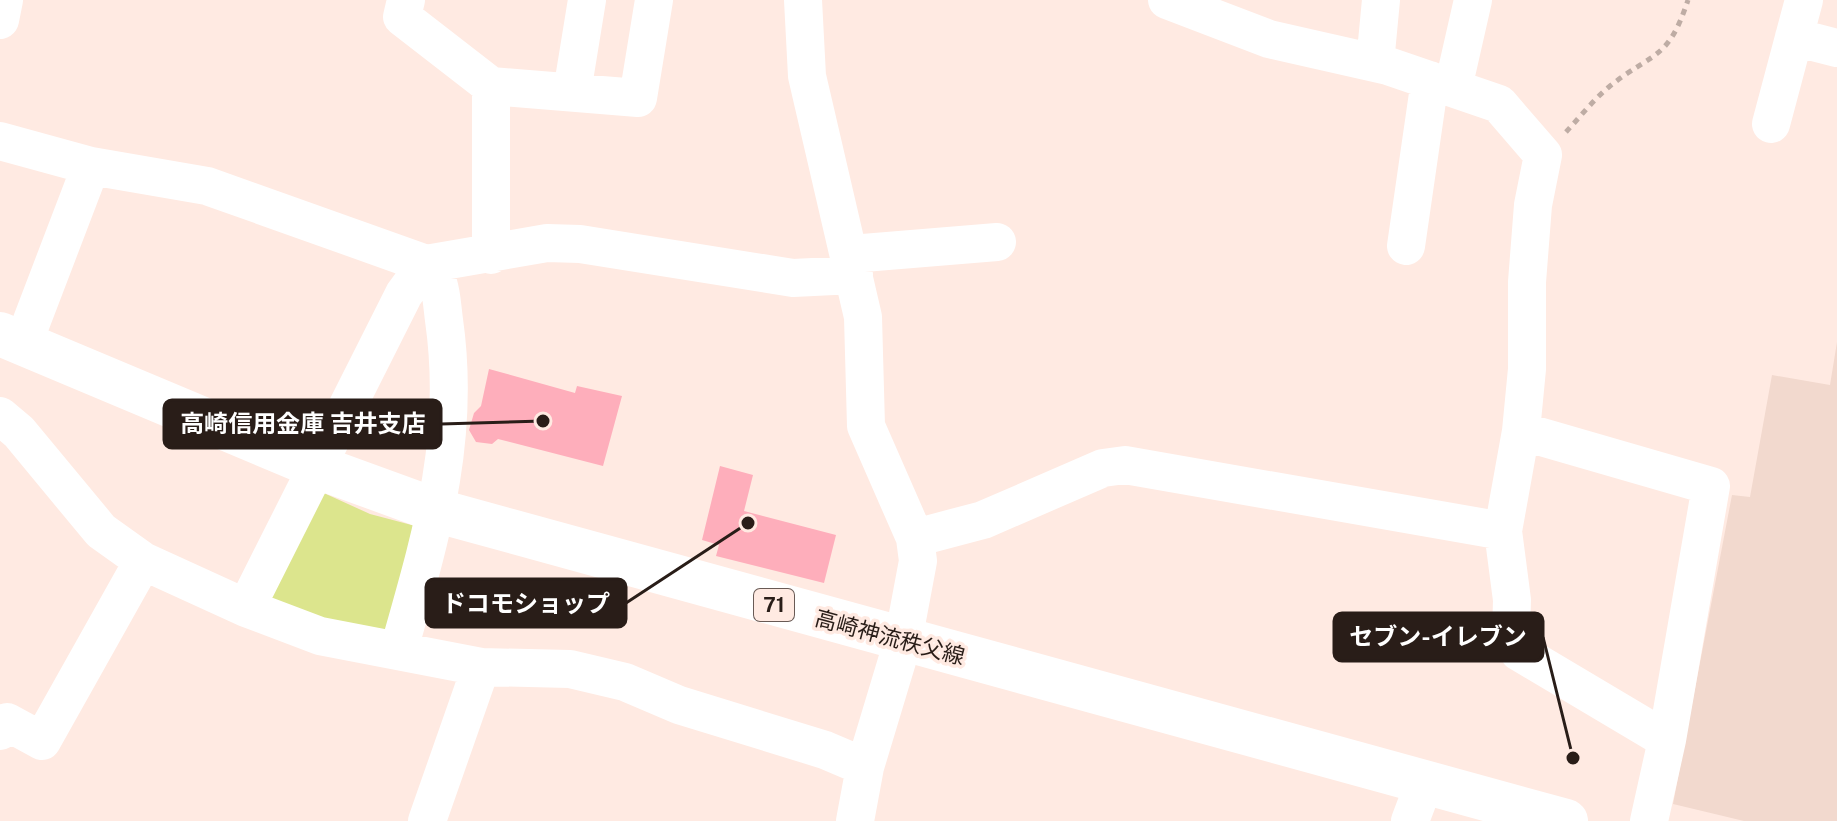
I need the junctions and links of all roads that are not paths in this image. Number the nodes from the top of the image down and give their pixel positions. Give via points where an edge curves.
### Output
1 (4, 0) edge
2 (406, 0) edge
3 (587, 0) edge
4 (654, 0) edge
5 (803, 0) edge
6 (1167, 0) edge
7 (1381, 0) edge
8 (1473, 0) edge
9 (1804, 0) edge
10 (0, 20) edge
11 (1794, 37) junction
12 (1837, 48) edge
13 (1375, 63) junction
14 (1442, 84) junction
15 (491, 86) junction
16 (572, 92) junction
17 (1771, 124) dead end
18 (0, 141) edge
19 (91, 166) junction
20 (997, 242) dead end
21 (1406, 246) dead end
22 (491, 255) junction
23 (426, 264) junction
24 (853, 265) junction
25 (11, 339) edge
26 (0, 416) edge
27 (1521, 431) junction
28 (317, 467) junction
29 (438, 511) junction
30 (1503, 531) junction
31 (915, 538) junction
32 (143, 561) junction
33 (246, 608) junction
34 (903, 641) junction
35 (399, 649) junction
36 (481, 667) junction
37 (0, 731) edge
38 (1667, 740) junction
39 (865, 767) junction
40 (1417, 802) edge
41 (427, 821) edge
42 (855, 821) edge
43 (1566, 821) edge
44 (1649, 821) edge

1 - 10 street
2 - 15 street via 402,17
3 - 16 street
4 - 16 street via 638,98
5 - 24 street via 807,76
6 - 13 street via 1269,39
7 - 13 street
8 - 14 street
9 - 11 street
11 - 12 street
11 - 17 street
13 - 14 street
14 - 21 street
14 - 27 street via 1499,104 1543,155 1533,205
15 - 16 street
15 - 22 street
18 - 19 street
19 - 23 street via 207,186
19 - 25 street
20 - 24 street
22 - 23 street
22 - 24 street via 547,243 580,244 793,278
23 - 28 street via 404,294
23 - 29 street via 438,275 447,342 448,438
24 - 31 street via 863,317 866,426
25 - 28 main road, 高崎神流秩父線 / 71
26 - 32 street via 101,531
27 - 30 street
27 - 38 street via 1711,486
28 - 29 main road, 高崎神流秩父線 / 71
28 - 33 street
29 - 34 main road, 高崎神流秩父線 / 71
29 - 35 street
30 - 31 street via 1125,465 1103,468 983,520
30 - 38 street via 1511,634 1519,652
31 - 34 street via 918,561
32 - 33 street
32 - 37 street via 42,741 7,722
33 - 35 street via 320,636
34 - 39 street
34 - 40 main road, 高崎神流秩父線 / 71
35 - 36 street
36 - 39 street via 570,669 625,682
36 - 41 street
38 - 44 street
39 - 42 street
40 - 43 main road, 高崎神流秩父線 / 71

